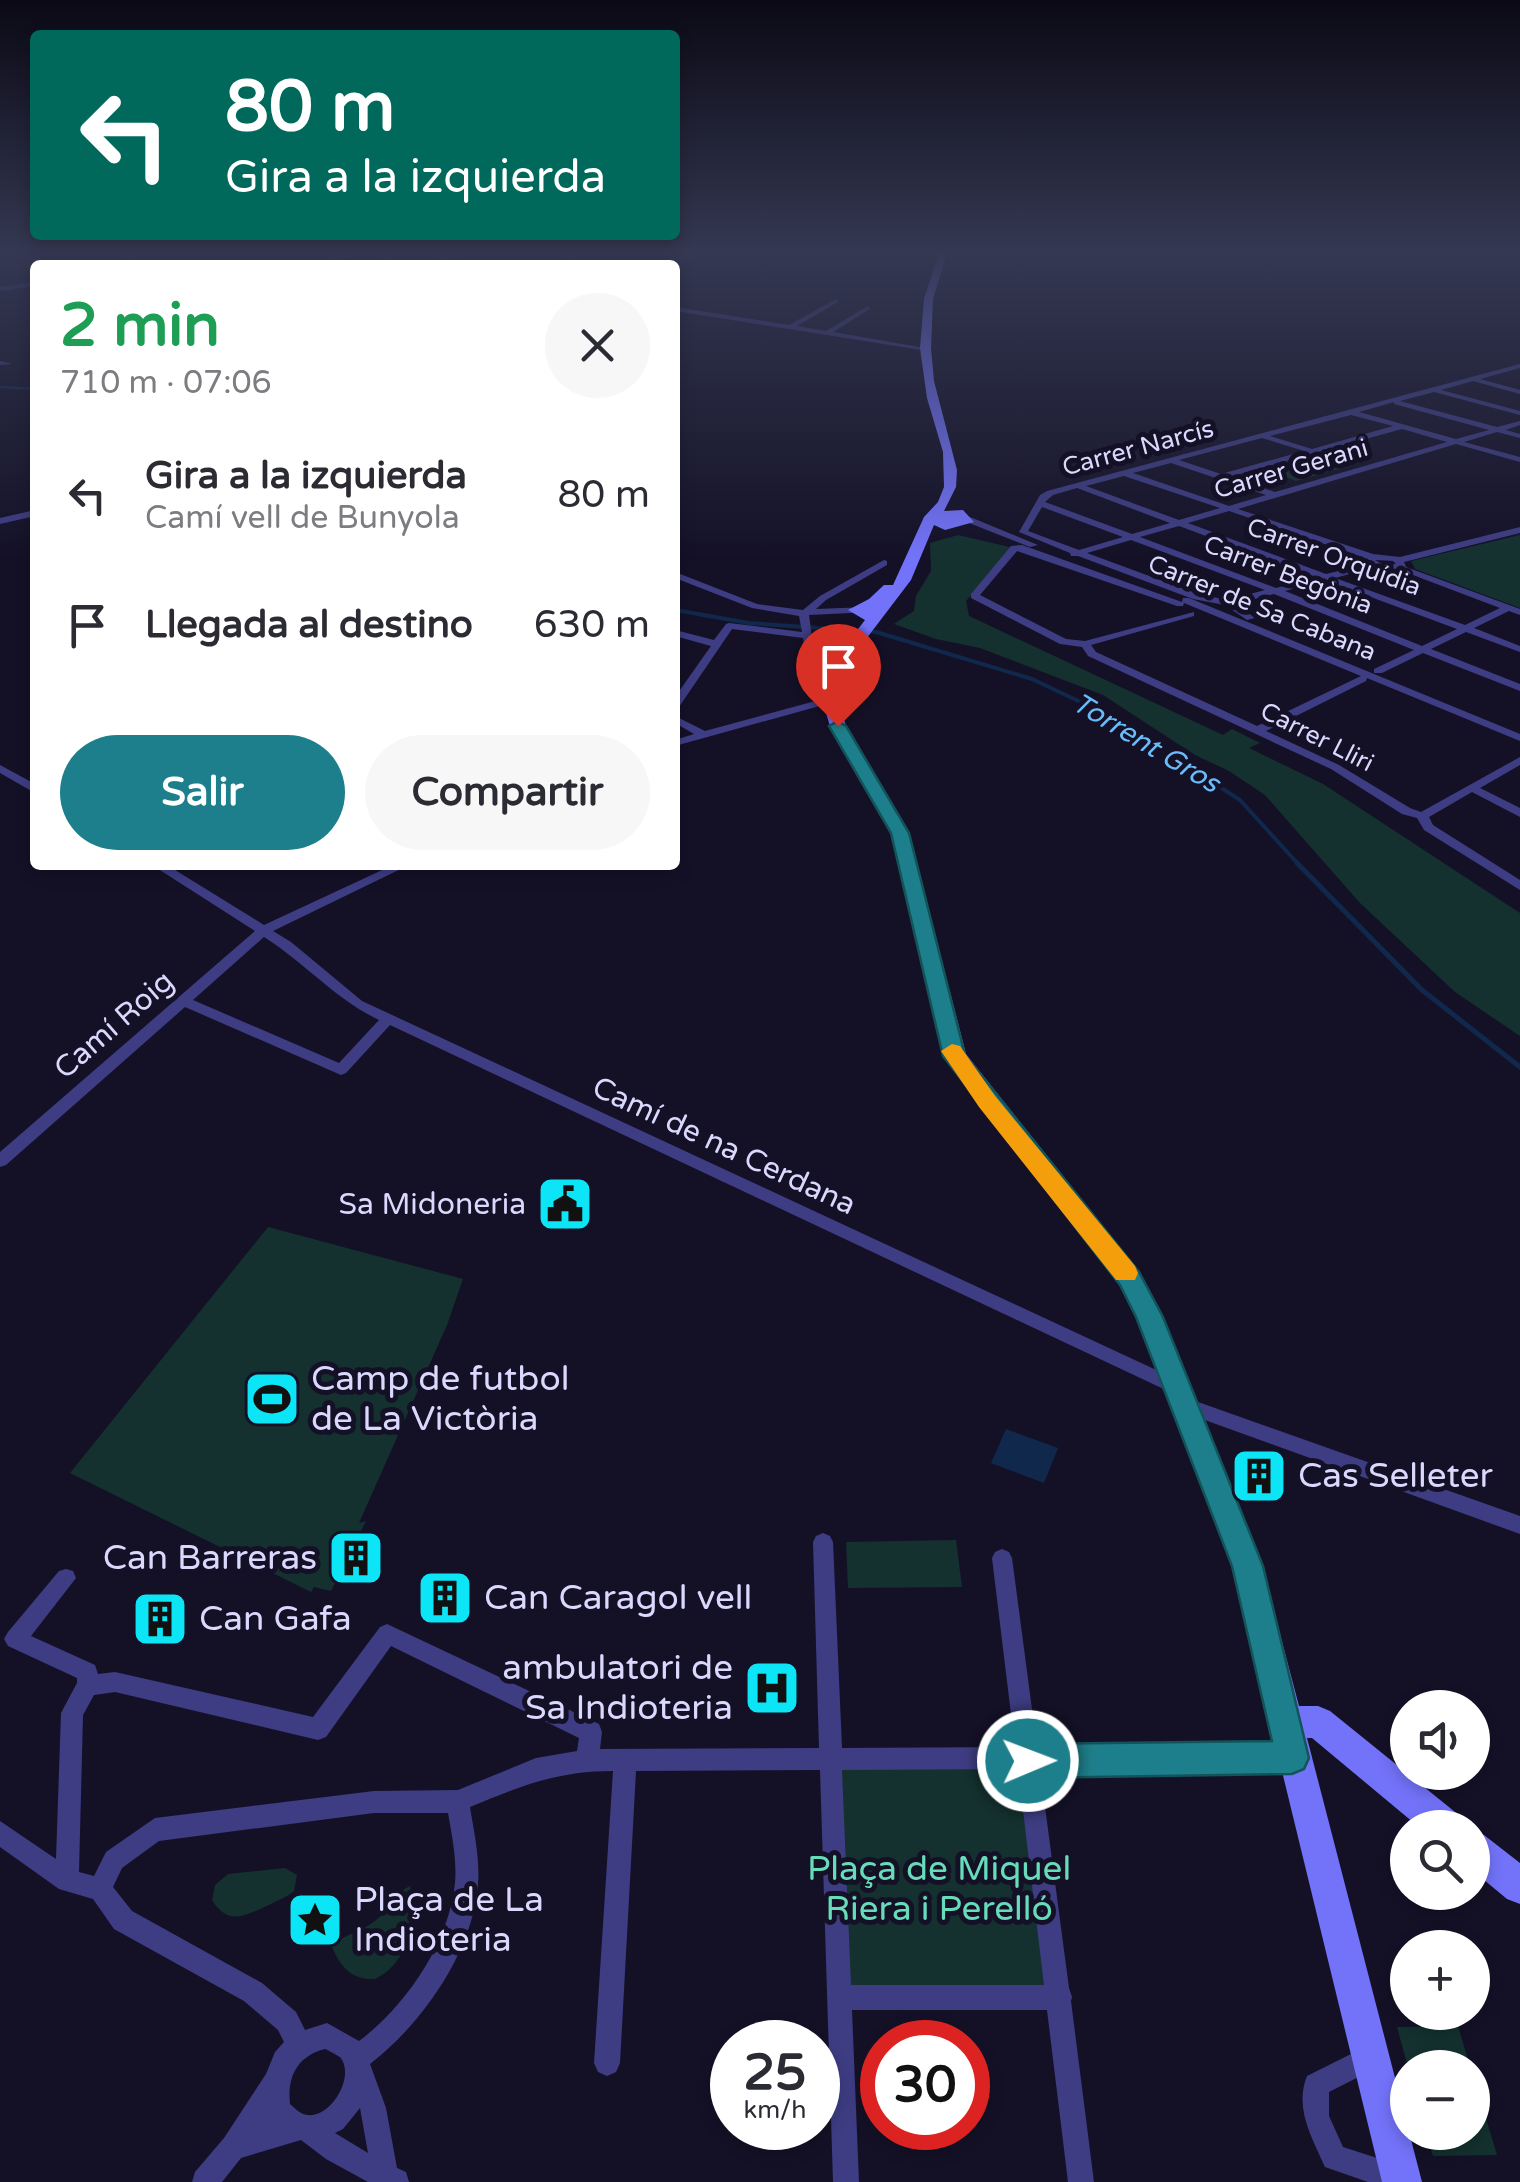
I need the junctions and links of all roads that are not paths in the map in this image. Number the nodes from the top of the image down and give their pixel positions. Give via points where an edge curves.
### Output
1 (929, 355) edge
2 (1517, 369) edge
3 (1472, 379) junction
4 (1433, 390) junction
5 (1520, 392) edge
6 (1393, 401) junction
7 (1350, 412) junction
8 (1520, 413) edge
9 (1520, 423) edge
10 (1400, 427) junction
11 (1497, 430) junction
12 (1263, 436) junction
13 (1520, 436) edge
14 (1455, 442) junction
15 (1312, 451) junction
16 (1170, 460) junction
17 (1520, 460) edge
18 (1124, 473) junction
19 (1220, 477) junction
20 (1077, 485) junction
21 (1276, 495) junction
22 (1040, 503) junction
23 (1230, 508) junction
24 (30, 513) edge
25 (0, 521) edge
26 (946, 521) junction
27 (1179, 523) junction
28 (1520, 530) edge
29 (1131, 537) junction
30 (1074, 554) junction
31 (1372, 561) junction
32 (884, 563) dead end
33 (1400, 564) junction
34 (1332, 576) junction
35 (680, 577) edge
36 (904, 580) junction
37 (1276, 591) junction
38 (1187, 600) junction
39 (1228, 603) junction
40 (855, 610) junction
41 (1514, 610) edge
42 (1191, 614) junction
43 (878, 615) junction
44 (806, 616) junction
45 (1238, 616) junction
46 (1216, 619) junction
47 (1467, 628) junction
48 (680, 634) edge
49 (806, 635) junction
50 (716, 644) junction
51 (1085, 644) junction
52 (1423, 649) junction
53 (1520, 649) edge
54 (1378, 671) junction
55 (1362, 679) junction
56 (1520, 688) edge
57 (822, 693) junction
58 (680, 698) edge
59 (680, 722) edge
60 (1256, 731) junction
61 (704, 735) junction
62 (1519, 739) edge
63 (680, 742) edge
64 (1520, 760) edge
65 (0, 768) edge
66 (30, 786) edge
67 (1472, 788) junction
68 (1520, 813) edge
69 (1422, 816) junction
70 (166, 870) edge
71 (392, 870) edge
72 (1520, 886) edge
73 (264, 930) junction
74 (183, 1001) junction
75 (387, 1019) junction
76 (0, 1161) edge
77 (1180, 1396) junction
78 (1520, 1525) edge
79 (822, 1542) dead end
80 (1002, 1558) dead end
81 (66, 1578) dead end
82 (88, 1685) junction
83 (1288, 1740) junction
84 (586, 1760) junction
85 (1028, 1761) junction
86 (625, 1762) junction
87 (830, 1762) junction
88 (458, 1801) junction
89 (1426, 1810) edge
90 (0, 1833) edge
91 (1490, 1862) edge
92 (67, 1881) junction
93 (1520, 1886) edge
94 (100, 1889) junction
95 (1060, 1997) junction
96 (838, 1998) junction
97 (299, 2044) junction
98 (1371, 2057) junction
99 (607, 2063) dead end
100 (357, 2065) junction
101 (276, 2081) junction
102 (303, 2129) junction
103 (233, 2147) junction
104 (390, 2178) edge
105 (1401, 2180) edge
106 (205, 2182) edge
107 (846, 2182) edge
108 (1081, 2182) edge

1 - 26 street via 934,407 951,459
2 - 3 street, Carrer Narcís
3 - 4 street, Carrer Narcís
3 - 5 street
4 - 6 street, Carrer Narcís
4 - 8 street
6 - 7 street, Carrer Narcís
6 - 11 street
7 - 10 street
7 - 12 street, Carrer Narcís
9 - 11 street, Carrer Gerani
10 - 14 street
10 - 15 street
11 - 13 street
11 - 14 street, Carrer Gerani
12 - 15 street
12 - 16 street, Carrer Narcís
14 - 17 street
14 - 21 street, Carrer Gerani
15 - 19 street
16 - 18 street, Carrer Narcís
16 - 19 street
18 - 20 street, Carrer Narcís
18 - 23 street
19 - 21 street
20 - 22 street, Carrer Narcís via 1050,492
20 - 27 street, Carrer Orquídia
21 - 23 street, Carrer Gerani
22 - 29 street, Carrer Begònia
22 - 30 street, Carrer Narcís via 1023,532
23 - 27 street, Carrer Gerani
23 - 31 street
24 - 25 street
26 - 36 street via 916,546
26 - 38 street, Carrer de Sa Cabana via 985,528
27 - 29 street, Carrer Gerani
27 - 34 street, Carrer Orquídia
28 - 33 street
29 - 30 street, Carrer Gerani
29 - 37 street, Carrer Begònia
30 - 38 street
31 - 33 street
31 - 34 street
32 - 44 street via 823,598
33 - 41 street
34 - 37 street
34 - 47 street, Carrer Orquídia
35 - 44 street via 755,606
36 - 40 street
36 - 43 street
37 - 39 street
37 - 52 street, Carrer Begònia
38 - 39 street
38 - 42 street
38 - 45 street, Carrer de Sa Cabana
38 - 51 street, Carrer Lliri via 1022,548 1014,548 974,596 1064,642
39 - 45 street
40 - 43 street
40 - 44 street
41 - 47 street
42 - 46 street
42 - 51 street
43 - 57 street
44 - 49 street
45 - 46 street
45 - 54 street
45 - 62 street, Carrer de Sa Cabana
46 - 55 street
47 - 52 street
47 - 53 street, Carrer Orquídia
48 - 50 street
49 - 50 street via 729,626
49 - 57 street
50 - 58 street
51 - 60 street, Carrer Lliri via 1092,654
52 - 54 street
52 - 56 street, Carrer Begònia
54 - 62 street
55 - 60 street
55 - 62 street
57 - 61 street
57 - 77 street via 900,833 954,1056 1130,1279
59 - 61 street
60 - 69 street, Carrer Lliri
61 - 63 street
64 - 67 street
65 - 66 street
67 - 68 street
67 - 69 street
69 - 72 street, Carrer Lliri via 1428,827
70 - 73 street, Camí de na Cerdana
71 - 73 street, Camí Roig
73 - 74 street, Camí Roig
73 - 75 street, Camí de na Cerdana via 346,996
74 - 75 street via 341,1070
74 - 76 street, Camí Roig
75 - 77 street, Camí de na Cerdana
77 - 78 street, Camí de na Cerdana
77 - 83 street via 1248,1566
79 - 87 street
80 - 85 street
81 - 82 street via 15,1639 87,1672
82 - 84 street via 115,1682 318,1729 387,1634 591,1732
82 - 92 street via 72,1713
83 - 85 street
83 - 89 street via 1318,1722
83 - 98 street
84 - 86 street
84 - 88 street via 536,1769
85 - 87 street
85 - 95 street
86 - 87 street
86 - 99 street
87 - 96 street
88 - 94 street via 374,1802 155,1830 114,1860
88 - 100 street via 466,1890 445,1956 400,2022
90 - 92 street
91 - 93 street
92 - 94 street
94 - 97 street via 123,1920 253,1992 287,2022
95 - 96 street
95 - 108 street
96 - 107 street
97 - 100 street via 327,2036 350,2047
97 - 101 street
98 - 105 street
98 - 105 street via 1316,2085 1316,2117 1334,2158
100 - 102 street via 344,2110
100 - 104 street
101 - 102 street via 278,2111
101 - 103 street
102 - 103 street
102 - 104 street
103 - 106 street

